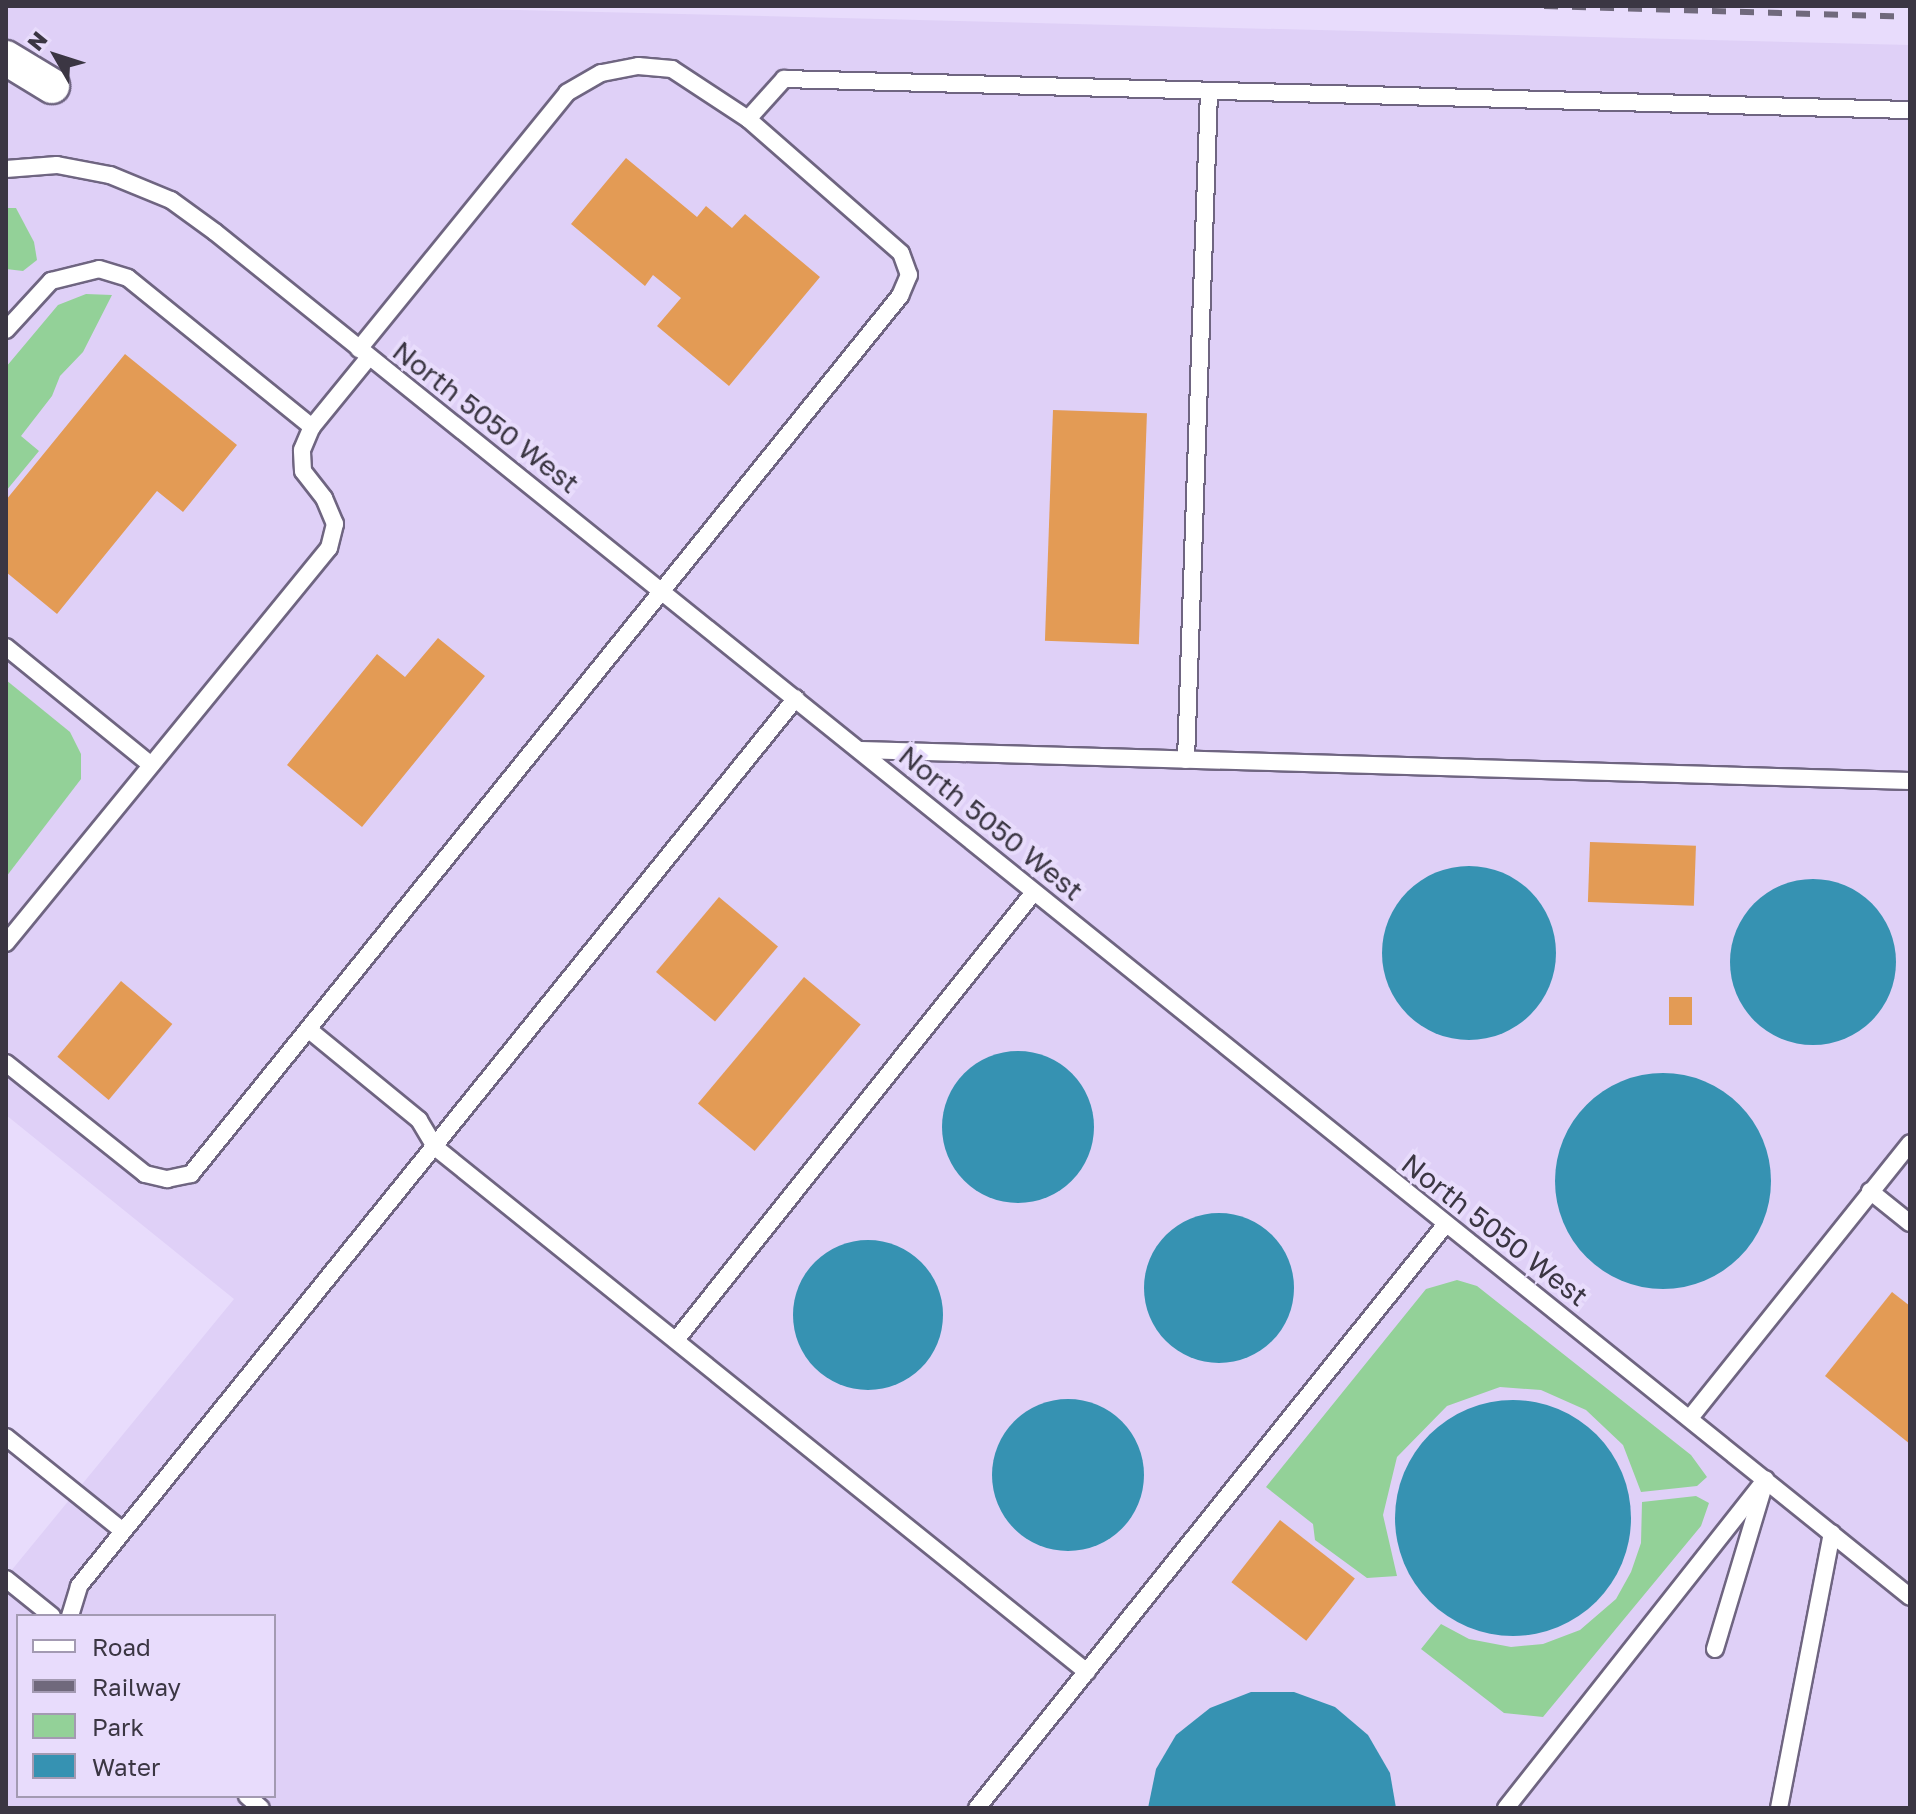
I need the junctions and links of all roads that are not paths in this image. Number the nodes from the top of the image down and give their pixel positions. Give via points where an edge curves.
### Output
1 (6, 58) edge
2 (52, 86) dead end
3 (1209, 91) junction
4 (1910, 110) edge
5 (748, 119) junction
6 (6, 169) edge
7 (6, 330) edge
8 (364, 353) junction
9 (312, 427) junction
10 (665, 590) junction
11 (6, 647) edge
12 (796, 698) junction
13 (861, 750) junction
14 (1186, 760) junction
15 (151, 765) junction
16 (1910, 781) edge
17 (1034, 892) junction
18 (6, 943) edge
19 (308, 1029) junction
20 (6, 1063) edge
21 (1910, 1143) edge
22 (435, 1147) junction
23 (1870, 1191) junction
24 (1910, 1223) edge
25 (1445, 1225) junction
26 (676, 1340) junction
27 (1690, 1418) junction
28 (6, 1437) edge
29 (1766, 1479) junction
30 (123, 1531) junction
31 (1832, 1533) junction
32 (6, 1579) edge
33 (1910, 1597) edge
34 (50, 1614) edge
35 (71, 1614) edge
36 (1715, 1649) dead end
37 (1087, 1672) junction
38 (977, 1808) edge
39 (1506, 1808) edge
40 (1779, 1808) edge

1 - 2 street
3 - 4 lane
3 - 5 lane via 784,79
3 - 14 lane
5 - 8 lane via 672,69 638,66 601,73 567,93
5 - 10 lane via 901,253 909,275 900,296
6 - 8 lane, North 5050 West via 57,165 110,175 171,200
7 - 9 lane via 51,281 99,269 128,278
8 - 9 lane
8 - 10 lane, North 5050 West
9 - 15 lane via 302,450 303,471 324,498 335,524 329,548
10 - 12 lane, North 5050 West
10 - 19 lane
11 - 15 lane
12 - 13 lane, North 5050 West
12 - 22 lane
13 - 14 lane
13 - 17 lane, North 5050 West
14 - 16 lane
15 - 18 lane
17 - 25 lane, North 5050 West
17 - 26 lane
19 - 20 lane via 191,1174 167,1179 145,1174
19 - 22 lane via 419,1120
21 - 23 lane
22 - 26 lane
22 - 30 lane
23 - 24 lane
23 - 27 lane
25 - 27 lane, North 5050 West
25 - 37 lane
26 - 37 lane
27 - 29 lane, North 5050 West
28 - 30 lane
29 - 31 lane, North 5050 West
29 - 36 lane
29 - 39 lane
30 - 35 lane via 79,1586
31 - 33 lane, North 5050 West
31 - 40 lane
32 - 34 lane
37 - 38 lane

